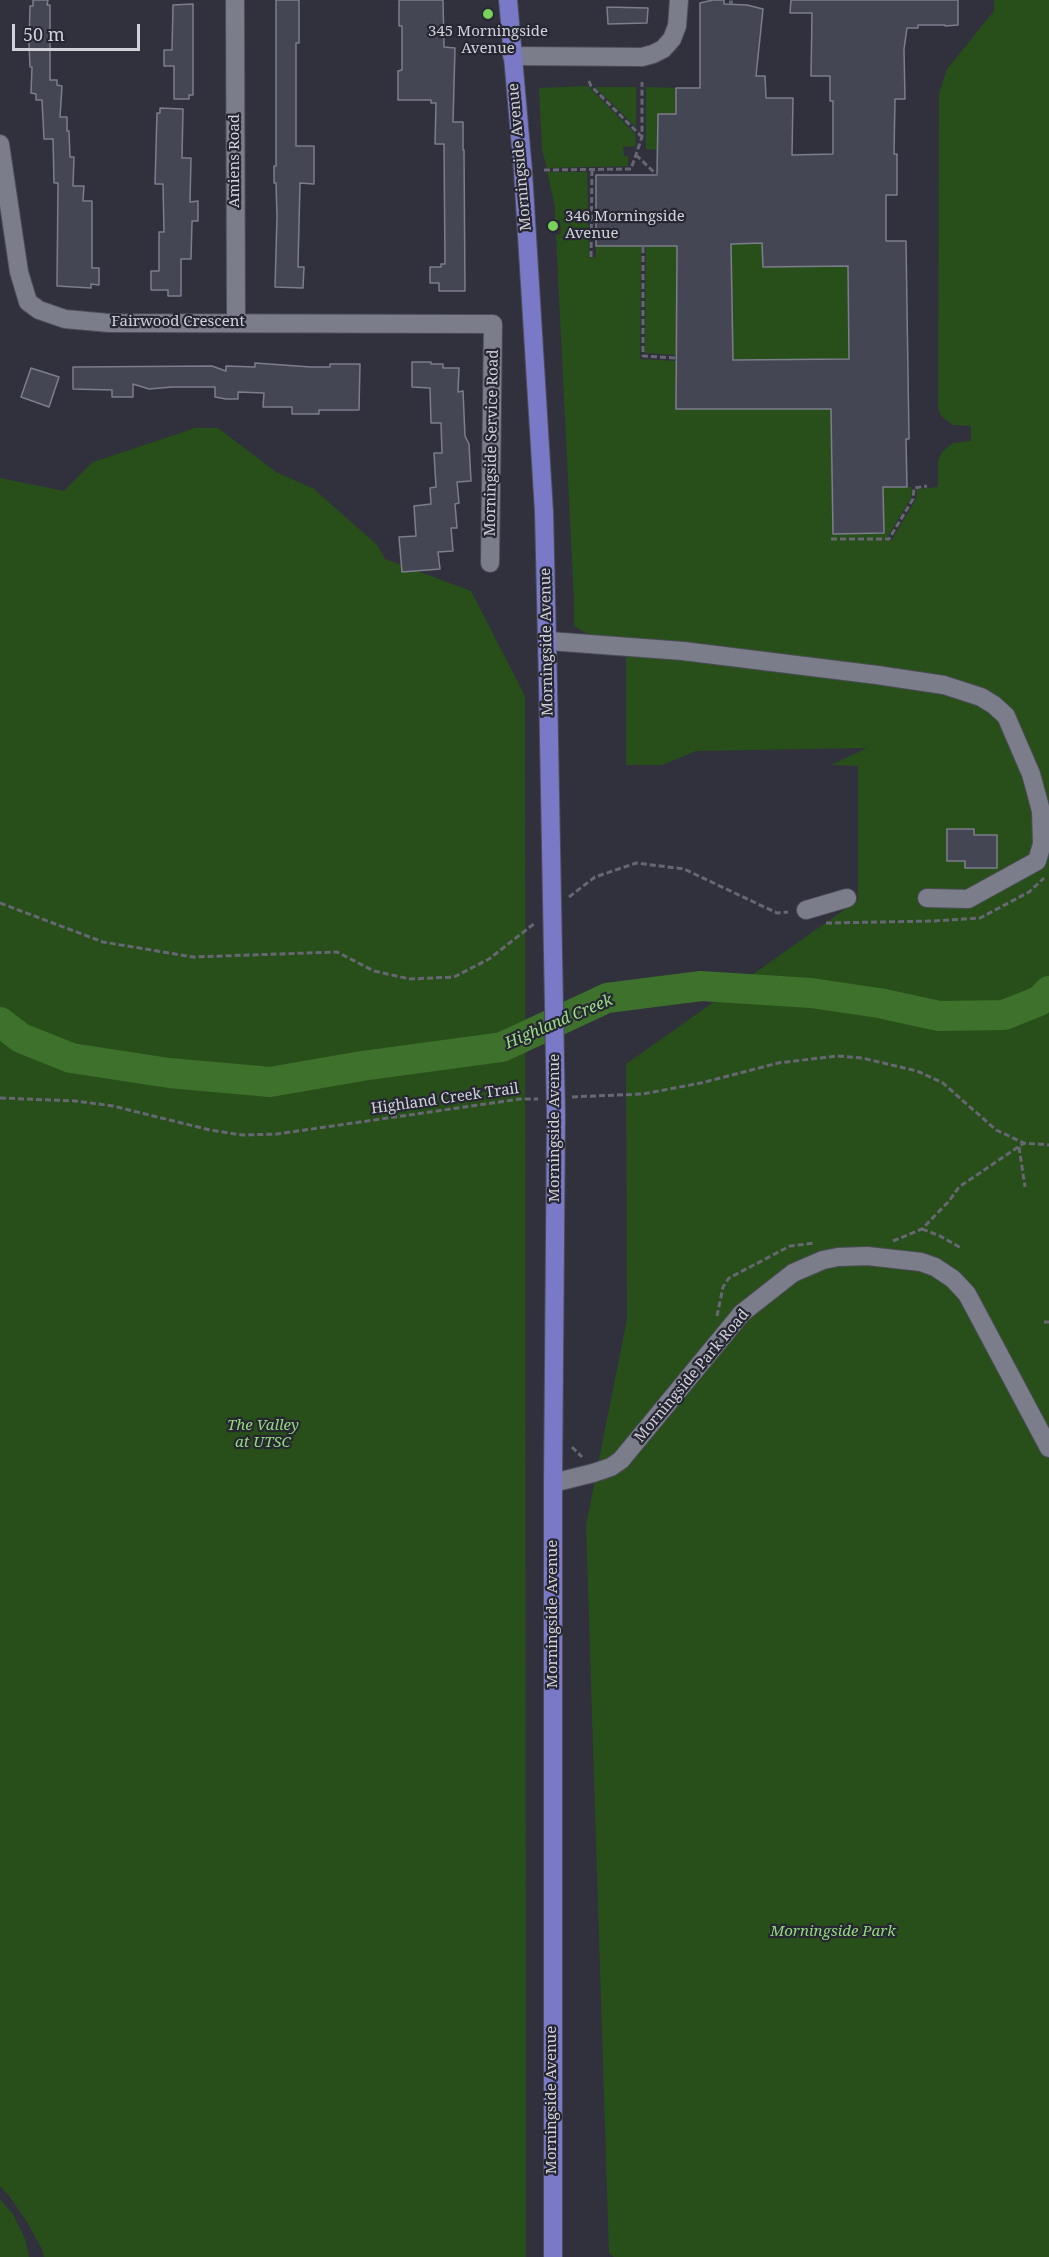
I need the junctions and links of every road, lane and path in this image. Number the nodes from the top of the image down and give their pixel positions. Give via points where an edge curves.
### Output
1 (235, 0) edge
2 (508, 0) edge
3 (679, 0) edge
4 (512, 56) junction
5 (590, 81) dead end
6 (642, 82) dead end
7 (642, 137) junction
8 (0, 144) edge
9 (636, 155) junction
10 (544, 170) dead end
11 (592, 170) junction
12 (657, 175) dead end
13 (644, 247) dead end
14 (591, 257) dead end
15 (236, 322) junction
16 (493, 324) joint
17 (676, 358) dead end
18 (927, 486) dead end
19 (831, 539) dead end
20 (490, 563) dead end
21 (549, 641) junction
22 (568, 898) dead end
23 (847, 898) dead end
24 (927, 898) dead end
25 (0, 903) edge
26 (806, 910) joint
27 (542, 918) dead end
28 (565, 1097) dead end
29 (0, 1098) edge
30 (542, 1098) dead end
31 (1049, 1145) edge
32 (1019, 1147) dead end
33 (1025, 1187) dead end
34 (922, 1229) dead end
35 (961, 1248) dead end
36 (1049, 1448) edge
37 (553, 1483) junction
38 (553, 2257) edge

1 - 15 street, Amiens Road
2 - 4 main road, Morningside Avenue
3 - 4 street via 672,39 653,54
4 - 21 main road, Morningside Avenue via 523,171
5 - 7 path
6 - 7 path
7 - 9 path
8 - 15 street, Fairwood Crescent via 19,272 28,302 65,319 110,323
9 - 11 path via 630,169
9 - 12 path
10 - 11 path
11 - 14 path
13 - 17 path via 643,356
15 - 16 street, Fairwood Crescent
16 - 20 street, Morningside Service Road
18 - 19 path via 914,488 913,499 889,539
21 - 24 street via 683,651 877,675 944,685 994,705 1006,716 1031,774 1041,811 1042,844 1037,861 968,899
21 - 37 main road, Morningside Avenue, bridge via 556,1115
22 - 26 path via 595,877 636,863 684,868 777,913
23 - 26 street
25 - 27 path via 103,942 193,957 337,952 374,971 410,979 454,977 489,958
28 - 31 path via 643,1094 778,1063 837,1056 862,1058 917,1071 943,1083 996,1130 1024,1143
29 - 30 path, Highland Creek Trail via 113,1106 242,1135 277,1134
32 - 33 path
34 - 35 path
36 - 37 street, Morningside Park Road via 967,1294 953,1279 921,1262 838,1257 793,1273 742,1313 621,1460 599,1471
37 - 38 main road, Morningside Avenue

